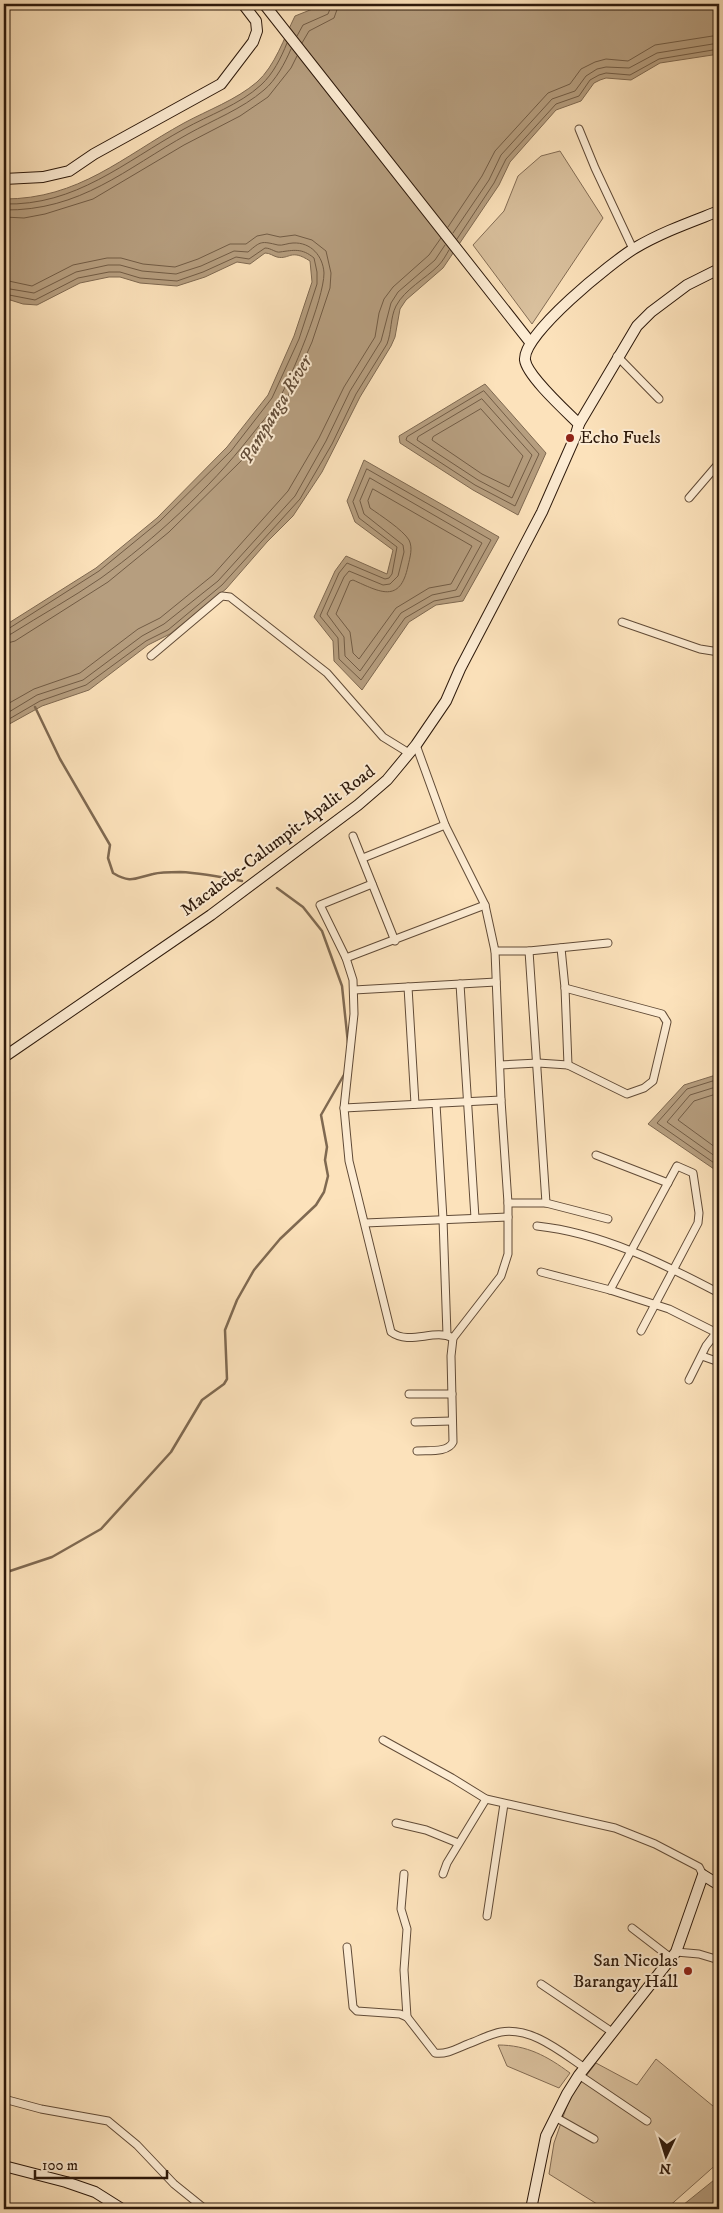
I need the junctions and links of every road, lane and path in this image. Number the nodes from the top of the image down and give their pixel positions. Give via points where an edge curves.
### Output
1 (243, 4) edge
2 (264, 4) edge
3 (579, 129) dead end
4 (4, 179) edge
5 (719, 211) edge
6 (633, 249) junction
7 (719, 269) edge
8 (530, 342) junction
9 (617, 356) junction
10 (659, 399) dead end
11 (579, 424) junction
12 (719, 463) edge
13 (689, 498) dead end
14 (622, 622) dead end
15 (719, 652) edge
16 (151, 656) dead end
17 (412, 749) junction
18 (445, 825) junction
19 (352, 836) dead end
20 (363, 858) junction
21 (372, 884) junction
22 (485, 905) junction
23 (395, 941) junction
24 (608, 943) dead end
25 (561, 948) junction
26 (496, 951) junction
27 (529, 951) junction
28 (346, 958) junction
29 (496, 982) junction
30 (460, 984) junction
31 (408, 987) junction
32 (565, 988) junction
33 (354, 990) junction
34 (4, 1057) edge
35 (538, 1063) junction
36 (500, 1065) junction
37 (568, 1065) junction
38 (501, 1100) junction
39 (466, 1102) junction
40 (415, 1104) junction
41 (436, 1104) junction
42 (344, 1108) junction
43 (596, 1155) dead end
44 (668, 1183) junction
45 (508, 1203) junction
46 (546, 1203) junction
47 (508, 1217) junction
48 (474, 1218) junction
49 (443, 1219) junction
50 (608, 1219) dead end
51 (365, 1223) junction
52 (537, 1226) dead end
53 (630, 1251) junction
54 (673, 1269) junction
55 (541, 1272) dead end
56 (610, 1290) junction
57 (719, 1293) edge
58 (653, 1306) junction
59 (641, 1331) dead end
60 (717, 1333) edge
61 (450, 1336) junction
62 (702, 1356) junction
63 (719, 1362) edge
64 (689, 1380) dead end
65 (409, 1394) dead end
66 (452, 1394) junction
67 (452, 1420) junction
68 (415, 1422) dead end
69 (417, 1451) dead end
70 (383, 1740) dead end
71 (486, 1799) junction
72 (504, 1804) junction
73 (396, 1823) dead end
74 (458, 1843) junction
75 (404, 1874) dead end
76 (443, 1874) dead end
77 (703, 1875) junction
78 (719, 1885) edge
79 (487, 1916) dead end
80 (632, 1928) dead end
81 (347, 1947) dead end
82 (673, 1955) junction
83 (719, 1960) edge
84 (541, 1984) dead end
85 (407, 2017) junction
86 (612, 2032) junction
87 (582, 2071) junction
88 (4, 2099) edge
89 (554, 2117) junction
90 (647, 2122) dead end
91 (594, 2139) dead end
92 (4, 2166) edge
93 (122, 2209) edge
94 (205, 2209) edge
95 (531, 2209) edge

1 - 4 main road via 256,21 257,31 221,84 69,171 43,177
2 - 8 main road
3 - 6 street
5 - 6 main road via 661,233
6 - 8 main road via 589,282
7 - 9 main road, Macabebe-Calumpit-Apalit Road via 687,285 651,312 637,326
8 - 11 main road via 525,363 543,388
9 - 10 street
9 - 11 main road, Macabebe-Calumpit-Apalit Road
11 - 17 main road, Macabebe-Calumpit-Apalit Road via 542,512 446,701
12 - 13 street
14 - 15 street via 700,649
16 - 17 street via 222,596 230,597 327,673 384,737
17 - 18 street
17 - 34 main road, Macabebe-Calumpit-Apalit Road via 387,780 275,868
18 - 20 street
18 - 22 street
19 - 20 street
20 - 21 street
21 - 23 street
21 - 28 street via 320,905
22 - 23 street
22 - 26 street
23 - 28 street
24 - 25 street
25 - 27 street
25 - 32 street
26 - 27 street
26 - 29 street
27 - 35 street
28 - 33 street
29 - 30 street
29 - 36 street
30 - 31 street
30 - 39 street
31 - 33 street
31 - 40 street
32 - 37 street
32 - 37 street via 662,1014 666,1022 653,1081 636,1092 627,1094
33 - 42 street
35 - 36 street
35 - 37 street
35 - 46 street
36 - 38 street
38 - 39 street
38 - 45 street
39 - 41 street
39 - 48 street
40 - 41 street
40 - 42 street
41 - 49 street
42 - 51 street via 349,1161
43 - 44 street
44 - 53 street
44 - 54 street via 678,1166 693,1174 699,1213 696,1227
45 - 46 street
45 - 47 street
46 - 50 street
47 - 48 street
47 - 61 street via 508,1254 501,1276
48 - 49 street
49 - 51 street
49 - 61 street
51 - 61 street via 391,1332 406,1338
52 - 53 street via 599,1238
53 - 54 street
53 - 56 street
54 - 57 street
54 - 58 street
55 - 56 street
56 - 58 street
58 - 59 street
58 - 60 street via 681,1314
60 - 62 street
61 - 66 street
62 - 63 street
62 - 64 street
65 - 66 street
66 - 67 street
67 - 68 street
67 - 69 street via 451,1447
70 - 71 street
71 - 72 street
71 - 74 street
72 - 77 street via 615,1828 699,1867
72 - 79 street
73 - 74 street via 426,1830
74 - 76 street
75 - 85 street via 401,1909 406,1929
77 - 78 main road
77 - 82 main road
80 - 82 street
81 - 85 street via 353,2008
82 - 83 street via 699,1954
82 - 86 main road
84 - 86 street
85 - 87 street via 435,2053 441,2054 488,2036 514,2031 550,2044
86 - 87 main road
87 - 89 main road
87 - 90 street
88 - 94 street via 108,2121
89 - 91 street
89 - 95 main road via 546,2136
92 - 93 main road via 95,2192

